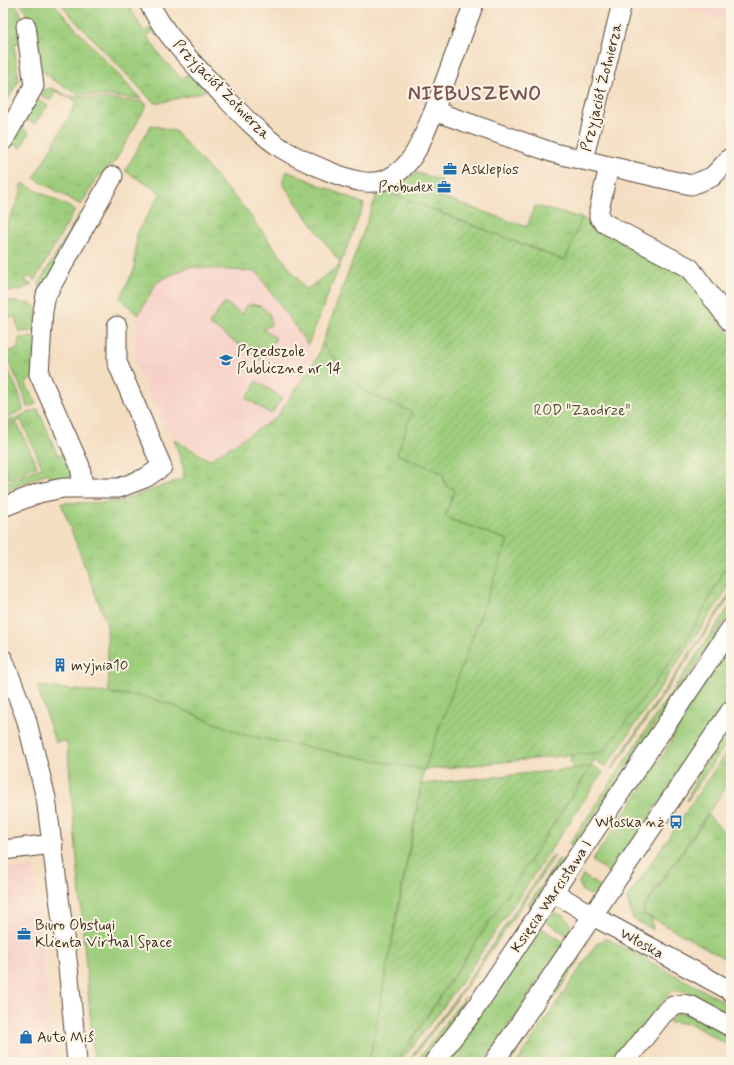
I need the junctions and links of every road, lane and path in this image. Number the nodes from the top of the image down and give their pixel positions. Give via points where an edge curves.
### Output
1 (149, 3) edge
2 (474, 3) edge
3 (622, 3) edge
4 (26, 26) dead end
5 (434, 111) junction
6 (3, 141) edge
7 (731, 157) edge
8 (582, 160) junction
9 (610, 166) junction
10 (113, 176) dead end
11 (731, 323) edge
12 (117, 326) dead end
13 (83, 487) junction
14 (3, 507) edge
15 (731, 628) edge
16 (3, 659) edge
17 (731, 710) edge
18 (53, 844) junction
19 (3, 850) edge
20 (553, 892) junction
21 (593, 916) junction
22 (731, 991) edge
23 (731, 1027) edge
24 (77, 1062) edge
25 (434, 1062) edge
26 (494, 1062) edge
27 (625, 1062) edge

1 - 5 street, Przyjaciół Żołnierza via 178,46 255,127 298,158 344,177 375,182 398,172 409,163
2 - 5 street, Przyjaciół Żołnierza
3 - 8 street, Przyjaciół Żołnierza
4 - 6 street via 34,86
5 - 8 street, Przyjaciół Żołnierza
7 - 9 street via 712,177 691,185
8 - 9 street
9 - 11 street via 599,217 604,223 690,268
10 - 13 street via 46,295 43,311 39,374 80,466
12 - 13 street via 117,362 162,467 145,478 119,488
13 - 14 street via 39,493
15 - 20 street, Księcia Warcisława I
16 - 18 street via 31,737 46,798
17 - 21 street
18 - 19 street
18 - 24 street
20 - 21 street, Włoska
20 - 25 street, Księcia Warcisława I via 472,1013
21 - 22 street, Włoska
21 - 26 street
23 - 27 street via 692,1006 673,1006 663,1014

